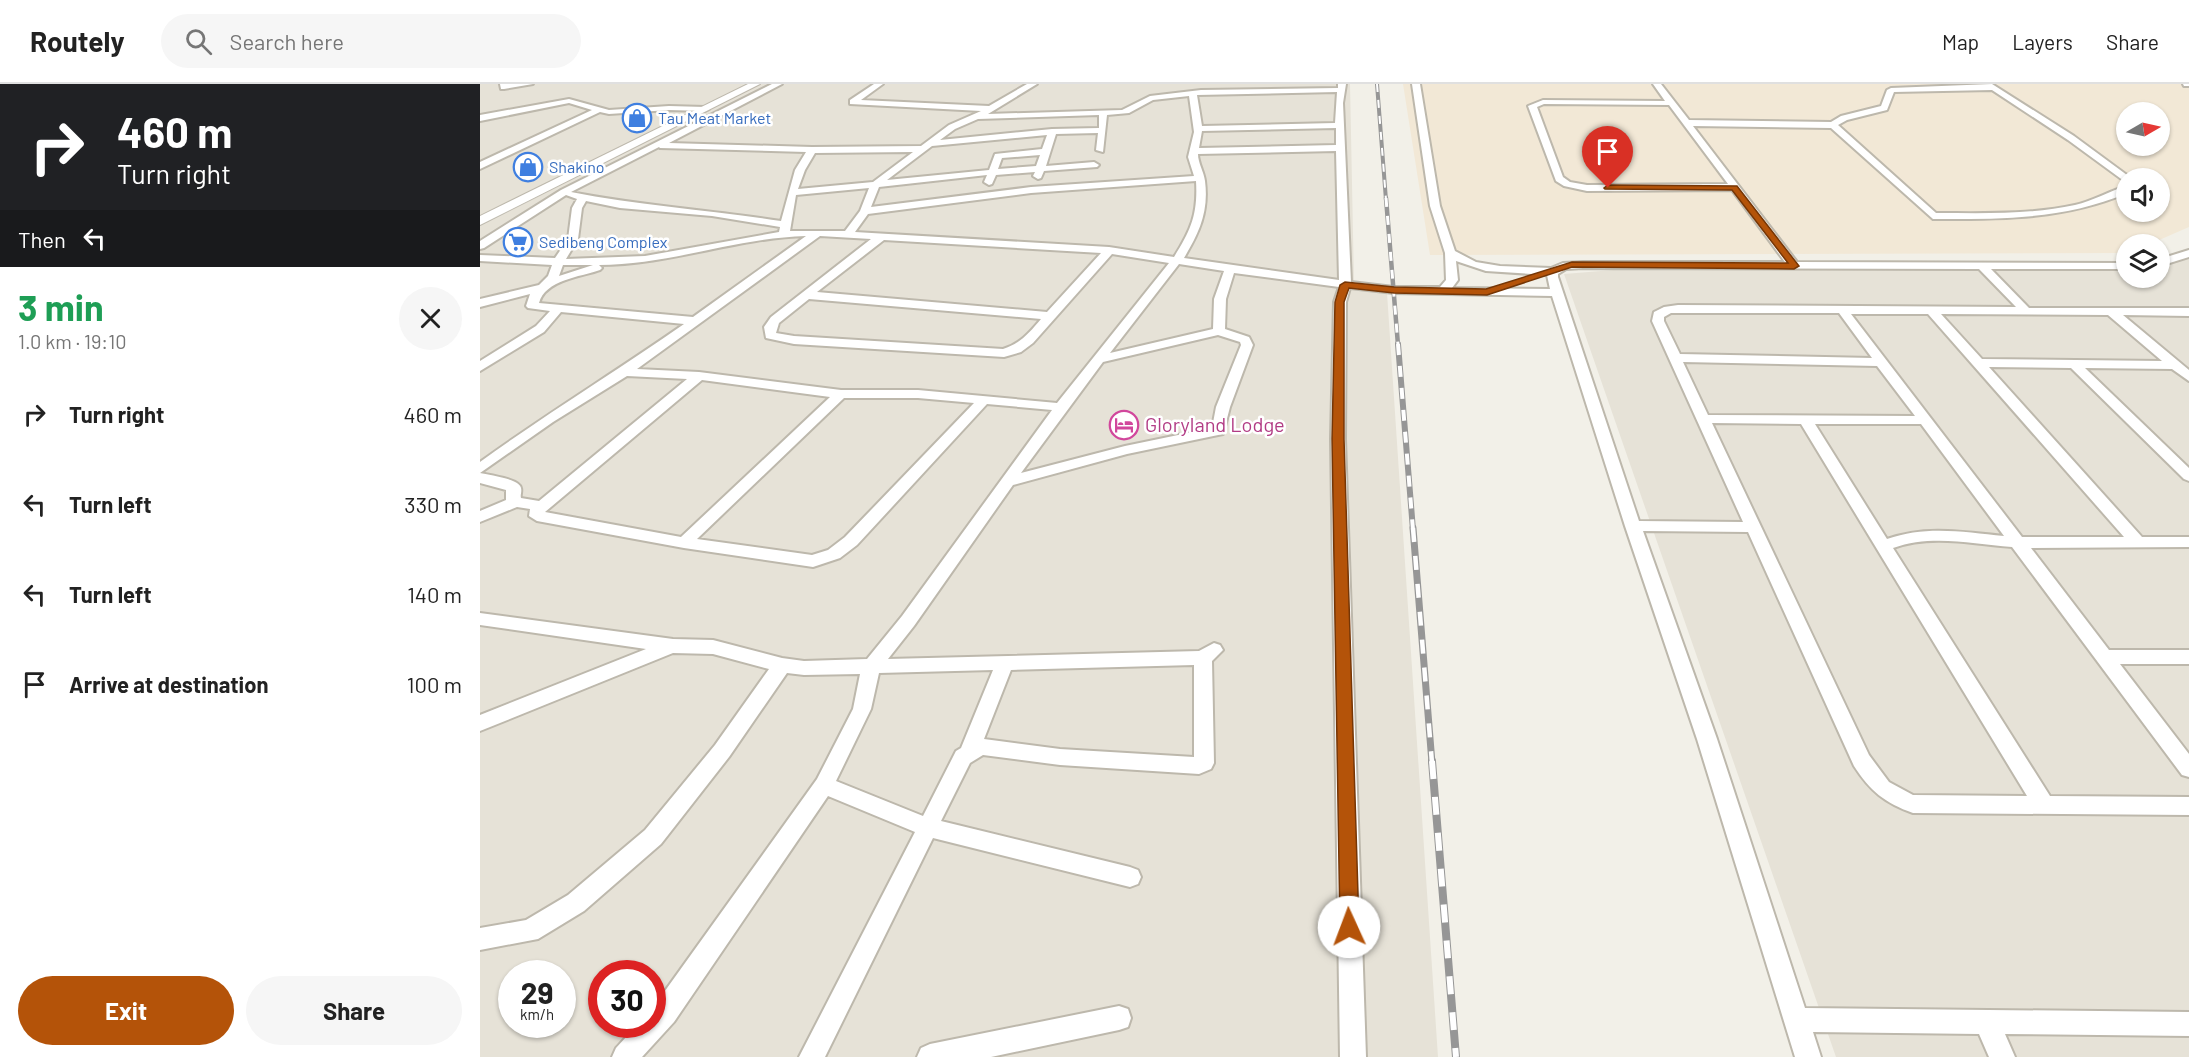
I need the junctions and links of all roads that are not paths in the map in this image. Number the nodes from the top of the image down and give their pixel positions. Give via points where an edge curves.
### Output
1 (504, 84) edge
2 (529, 84) edge
3 (755, 84) edge
4 (778, 84) edge
5 (879, 84) edge
6 (1033, 84) edge
7 (1170, 84) edge
8 (1416, 84) edge
9 (1657, 84) edge
10 (1990, 86) edge
11 (1342, 87) edge
12 (1193, 94) junction
13 (1173, 95) junction
14 (1673, 103) junction
15 (705, 109) junction
16 (990, 109) junction
17 (598, 110) junction
18 (1103, 113) junction
19 (977, 117) junction
20 (480, 118) edge
21 (1688, 123) junction
22 (1341, 125) junction
23 (1833, 125) junction
24 (1198, 129) junction
25 (1103, 130) junction
26 (1052, 132) junction
27 (1005, 136) junction
28 (659, 145) junction
29 (924, 147) junction
30 (1342, 148) junction
31 (1317, 149) junction
32 (812, 150) junction
33 (1100, 150) dead end
34 (1194, 151) junction
35 (1044, 152) junction
36 (998, 156) junction
37 (1094, 165) dead end
38 (1342, 165) junction
39 (480, 166) edge
40 (1042, 168) junction
41 (2116, 171) edge
42 (993, 172) junction
43 (1200, 178) junction
44 (875, 185) junction
45 (1734, 187) junction
46 (1032, 190) junction
47 (564, 192) junction
48 (792, 193) junction
49 (2116, 194) edge
50 (982, 196) junction
51 (582, 199) junction
52 (864, 210) junction
53 (480, 221) edge
54 (785, 230) junction
55 (818, 233) junction
56 (848, 234) junction
57 (881, 237) junction
58 (480, 246) edge
59 (1109, 250) junction
60 (2189, 253) edge
61 (1453, 255) junction
62 (480, 258) edge
63 (1178, 259) junction
64 (2170, 260) edge
65 (558, 261) junction
66 (618, 262) junction
67 (1794, 266) junction
68 (1982, 266) junction
69 (2116, 266) edge
70 (1231, 268) junction
71 (1524, 269) junction
72 (1553, 272) junction
73 (545, 285) junction
74 (1345, 285) junction
75 (1487, 286) junction
76 (1507, 290) junction
77 (1443, 291) junction
78 (1557, 293) junction
79 (807, 295) junction
80 (484, 302) edge
81 (532, 306) junction
82 (557, 310) junction
83 (1842, 310) junction
84 (1932, 310) junction
85 (2025, 311) junction
86 (2112, 312) junction
87 (2189, 312) edge
88 (1050, 316) junction
89 (694, 321) junction
90 (1219, 332) junction
91 (1675, 358) junction
92 (1097, 360) junction
93 (1881, 362) junction
94 (1978, 363) junction
95 (2074, 364) junction
96 (2175, 365) junction
97 (480, 367) edge
98 (624, 372) junction
99 (699, 376) junction
100 (2189, 377) edge
101 (841, 394) junction
102 (984, 400) junction
103 (1061, 407) junction
104 (1703, 419) junction
105 (1805, 419) junction
106 (1925, 420) junction
107 (480, 468) edge
108 (2189, 476) edge
109 (480, 478) edge
110 (1009, 481) junction
111 (515, 502) junction
112 (542, 506) junction
113 (480, 517) edge
114 (1633, 526) junction
115 (1753, 527) junction
116 (2017, 542) junction
117 (2137, 542) junction
118 (2189, 542) edge
119 (684, 543) junction
120 (1883, 546) junction
121 (480, 620) edge
122 (673, 646) junction
123 (2105, 657) junction
124 (2189, 657) edge
125 (1005, 662) junction
126 (782, 665) junction
127 (871, 667) junction
128 (480, 723) edge
129 (969, 753) junction
130 (2189, 769) edge
131 (824, 785) junction
132 (2043, 805) junction
133 (2189, 806) edge
134 (927, 827) junction
135 (1130, 877) dead end
136 (480, 939) edge
137 (1119, 1018) dead end
138 (1796, 1020) junction
139 (1986, 1022) junction
140 (2189, 1024) edge
141 (625, 1057) edge
142 (812, 1057) edge
143 (930, 1057) edge
144 (1353, 1057) edge
145 (1808, 1057) edge
146 (2002, 1057) edge

1 - 2 street
3 - 15 street
4 - 28 street
5 - 16 street via 854,102
6 - 16 street
7 - 13 street
8 - 61 street via 1437,221
9 - 14 street
10 - 23 street via 1891,90 1884,108 1844,118
10 - 41 street
11 - 12 street
11 - 22 street
12 - 13 street
12 - 24 street
13 - 18 street via 1145,100 1130,111
14 - 21 street
14 - 45 street via 1532,105 1559,179 1567,184 1587,188
15 - 17 street
15 - 53 street
16 - 19 street
17 - 20 street via 570,101
17 - 39 street
18 - 19 street
18 - 25 street
19 - 29 street via 952,127
21 - 23 street
21 - 45 street
22 - 24 street
22 - 30 street
23 - 49 street via 1933,216 2023,216 2075,210
24 - 34 street
25 - 26 street
25 - 33 street
26 - 27 street
26 - 35 street
27 - 29 street
27 - 36 street
28 - 32 street
28 - 47 street
29 - 32 street
29 - 44 street
30 - 31 street
30 - 38 street
31 - 34 street
31 - 38 street
32 - 48 street
34 - 43 street
35 - 36 street
35 - 40 street
36 - 42 street
37 - 40 street
38 - 74 street
40 - 42 street
40 - 46 street
42 - 44 street
42 - 50 street
43 - 46 street
43 - 63 street via 1201,213
44 - 48 street
44 - 52 street
45 - 67 street
46 - 50 street
47 - 51 street
47 - 58 street
48 - 54 street
50 - 52 street
51 - 54 street via 712,213
51 - 65 street via 573,239
52 - 56 street
54 - 55 street
54 - 66 street via 656,258
55 - 56 street
55 - 89 street
56 - 57 street
57 - 59 street
57 - 79 street
59 - 63 street
59 - 88 street
60 - 64 street
61 - 71 street via 1468,263
61 - 75 street
61 - 77 street via 1452,280
62 - 65 street
63 - 70 street
63 - 92 street
65 - 66 street
65 - 73 street via 557,270
66 - 73 street
67 - 68 street
67 - 72 street via 1572,265
68 - 69 street
68 - 85 street
70 - 74 street
70 - 90 street via 1221,289
71 - 72 street
71 - 75 street
72 - 76 street
72 - 78 street
73 - 80 street
73 - 81 street
74 - 77 street
74 - 144 street via 1340,302 1338,439
75 - 76 street
75 - 77 street
76 - 78 street
78 - 114 street
79 - 88 street
79 - 88 street via 775,320 770,334 794,340 1004,353 1029,340
80 - 81 street
81 - 82 street
82 - 89 street
82 - 97 street via 540,328
83 - 84 street
83 - 91 street via 1668,310 1658,315 1658,321
83 - 93 street
84 - 85 street
84 - 94 street
85 - 86 street
86 - 87 street
86 - 96 street
89 - 98 street
90 - 92 street
90 - 110 street via 1245,340 1247,345 1218,431 1125,450
91 - 93 street
91 - 104 street
92 - 103 street
93 - 106 street
94 - 95 street
94 - 117 street
95 - 96 street
95 - 108 street
96 - 100 street
98 - 99 street
98 - 107 street via 548,419
99 - 101 street
99 - 112 street
101 - 102 street via 918,394
101 - 119 street
102 - 103 street
102 - 119 street via 851,541 834,554 813,561
103 - 110 street
104 - 105 street
104 - 115 street
105 - 106 street
105 - 120 street
106 - 116 street
109 - 111 street via 514,488
110 - 127 street
111 - 112 street
111 - 113 street
112 - 119 street via 536,512 543,519
114 - 115 street
114 - 138 street via 1707,739
115 - 132 street via 1861,760 1882,790 1913,804
116 - 117 street
116 - 120 street via 1933,534 1902,538
116 - 123 street
117 - 118 street
120 - 132 street
121 - 122 street
122 - 126 street via 713,647
122 - 128 street
123 - 124 street
123 - 130 street
125 - 127 street
125 - 129 street
125 - 129 street via 1208,654 1204,763 1199,766 1060,757 981,747
126 - 127 street
126 - 136 street via 722,751 653,837 576,903 530,931
127 - 131 street via 862,709
129 - 134 street via 963,757
131 - 134 street
131 - 141 street via 665,1013
132 - 133 street
134 - 135 street
134 - 142 street
137 - 143 street
138 - 139 street
138 - 145 street
139 - 140 street
139 - 146 street

